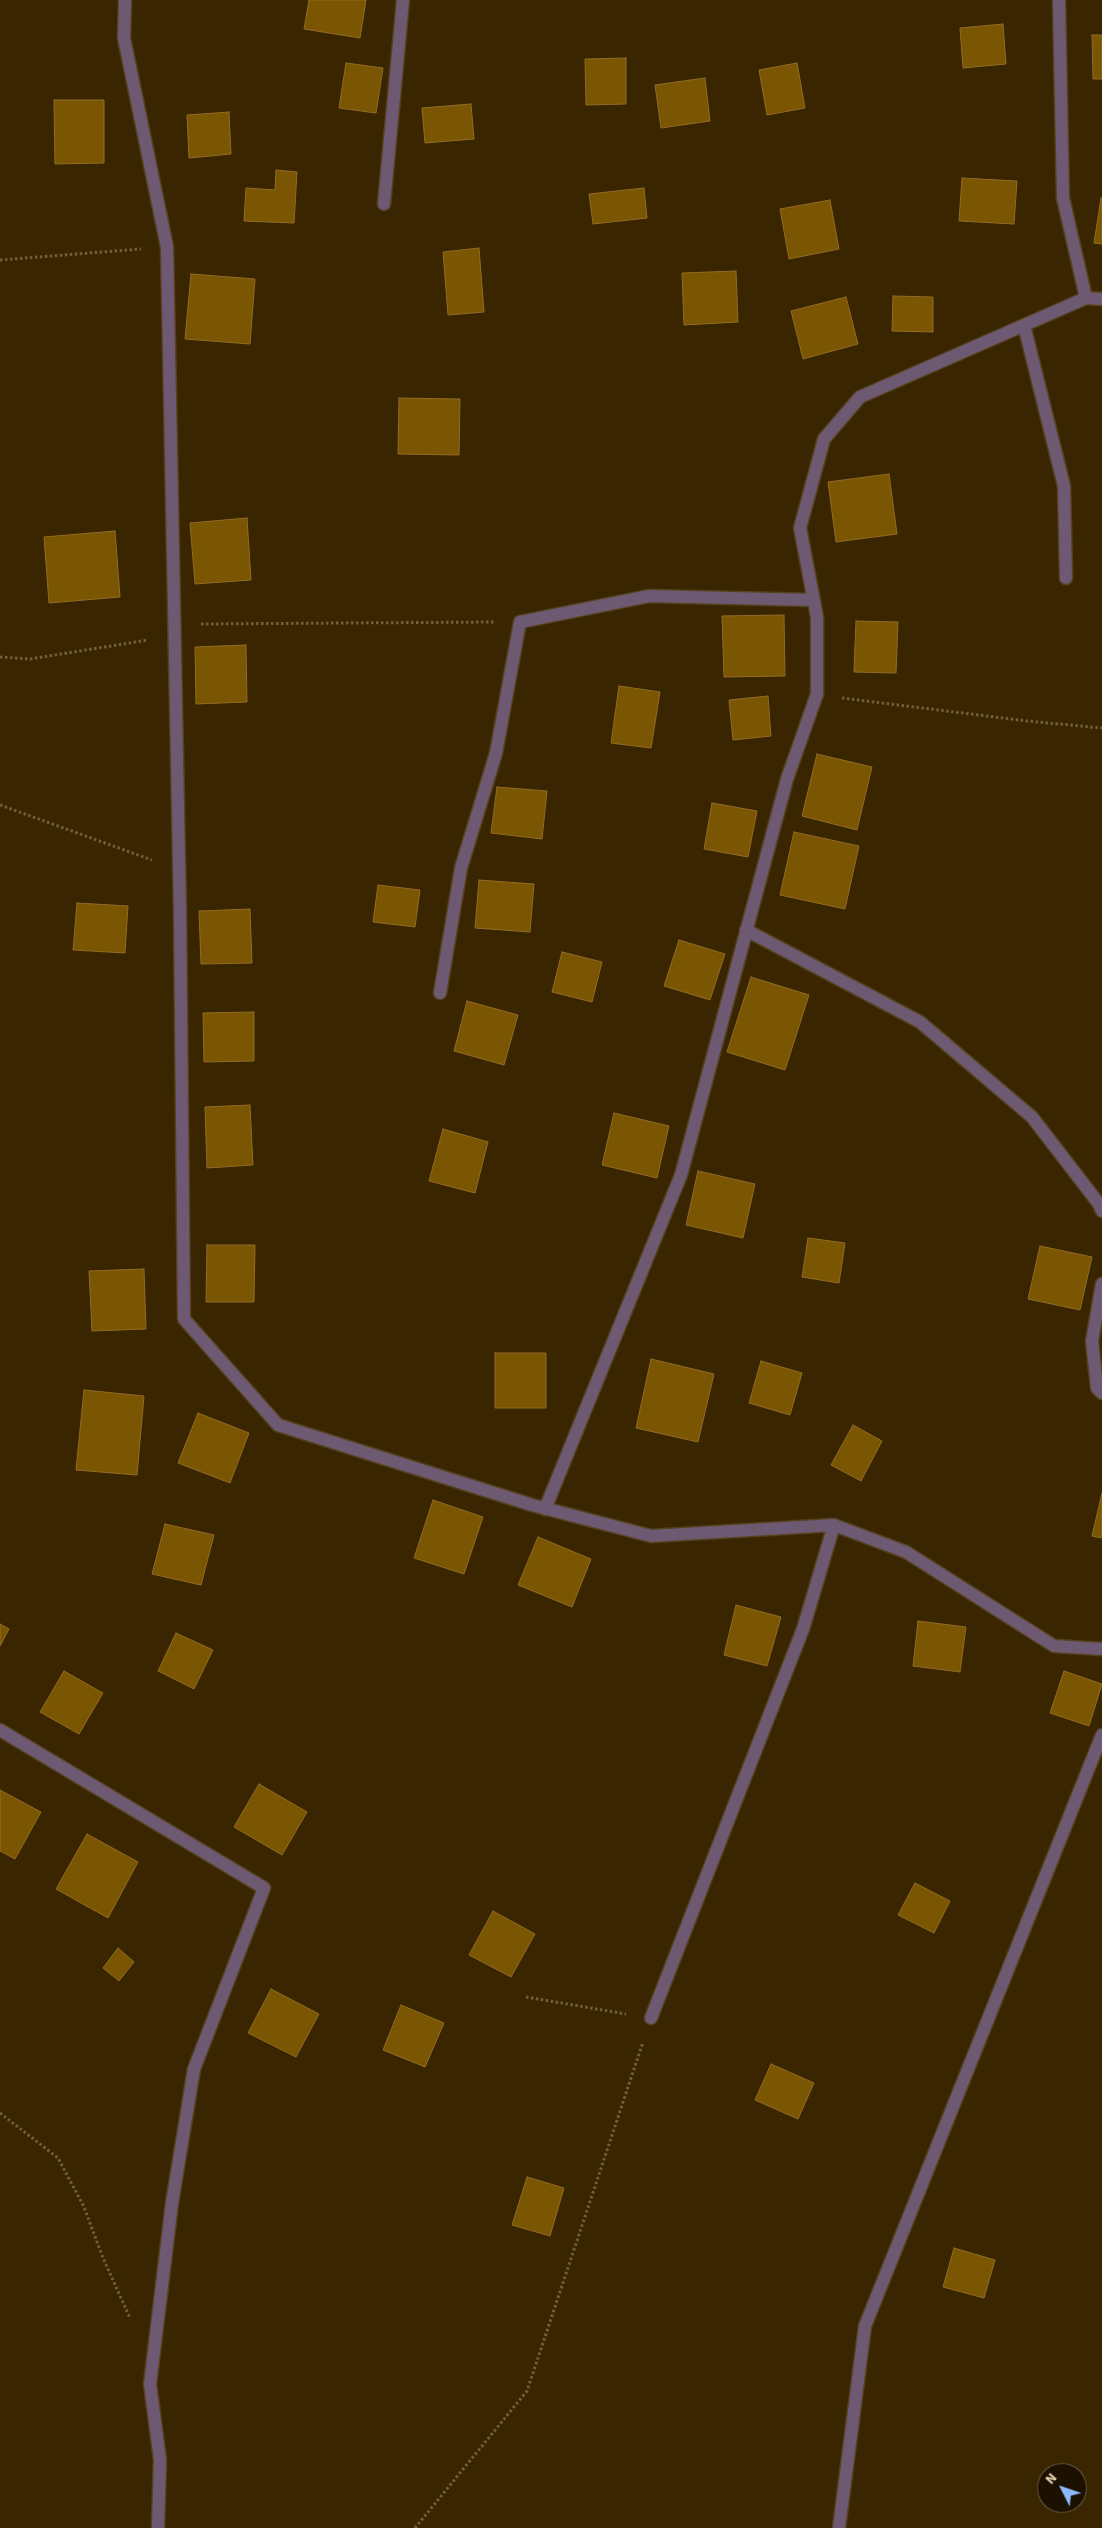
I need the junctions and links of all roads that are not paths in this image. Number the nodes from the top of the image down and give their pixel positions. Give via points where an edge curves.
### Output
1 (125, 0) edge
2 (403, 0) edge
3 (1059, 0) edge
4 (384, 204) dead end
5 (1086, 298) junction
6 (1102, 299) edge
7 (1024, 325) junction
8 (1066, 578) dead end
9 (814, 600) junction
10 (746, 930) junction
11 (440, 993) dead end
12 (1102, 1211) edge
13 (1102, 1284) edge
14 (1102, 1393) edge
15 (545, 1509) junction
16 (834, 1525) junction
17 (1102, 1649) edge
18 (0, 1730) edge
19 (1102, 1735) edge
20 (651, 2018) road end
21 (158, 2528) edge
22 (839, 2528) edge

1 - 15 street via 124,38 167,247 180,870 184,1318 278,1425
2 - 4 street
3 - 5 street via 1063,198
5 - 6 street
5 - 7 street
7 - 8 street via 1064,486
7 - 9 street via 860,397 824,439 800,528
9 - 10 street via 817,694 787,779
9 - 11 street via 649,596 520,622 496,752 461,868
10 - 12 street via 920,1022 1032,1117
10 - 15 street via 681,1175
13 - 14 street via 1092,1341 1097,1388
15 - 16 street via 651,1536
16 - 17 street via 906,1552 1054,1646
16 - 20 street via 803,1628
18 - 21 street via 264,1888 194,2069 172,2203 150,2384 160,2460
19 - 22 street via 865,2326

